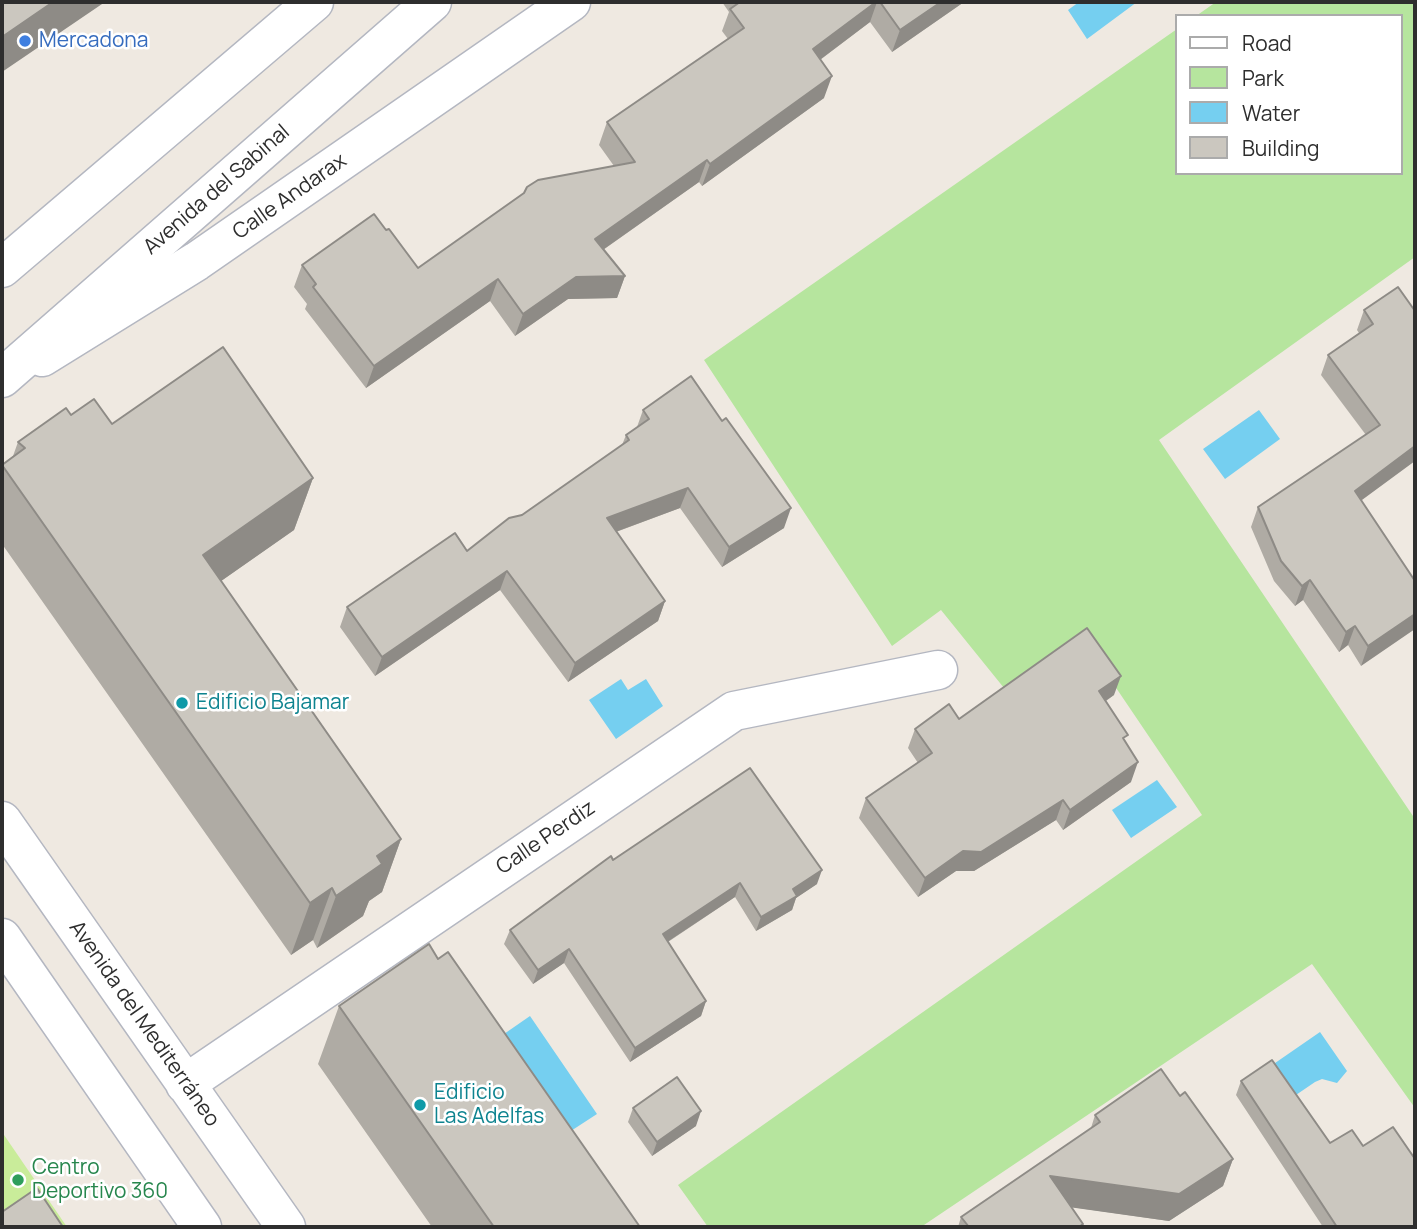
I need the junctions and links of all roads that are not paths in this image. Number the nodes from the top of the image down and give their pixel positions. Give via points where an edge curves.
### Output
1 (314, 2) edge
2 (432, 2) edge
3 (571, 2) edge
4 (2, 268) edge
5 (2, 380) edge
6 (938, 670) dead end
7 (2, 821) edge
8 (2, 938) edge
9 (185, 1084) junction
10 (202, 1227) edge
11 (286, 1227) edge

1 - 4 street
2 - 5 street, Avenida del Sabinal
3 - 5 street, Calle Andarax via 197,261
6 - 9 street, Calle Perdiz via 733,711
7 - 9 street, Avenida del Mediterráneo
8 - 10 street
9 - 11 street, Avenida del Mediterráneo

